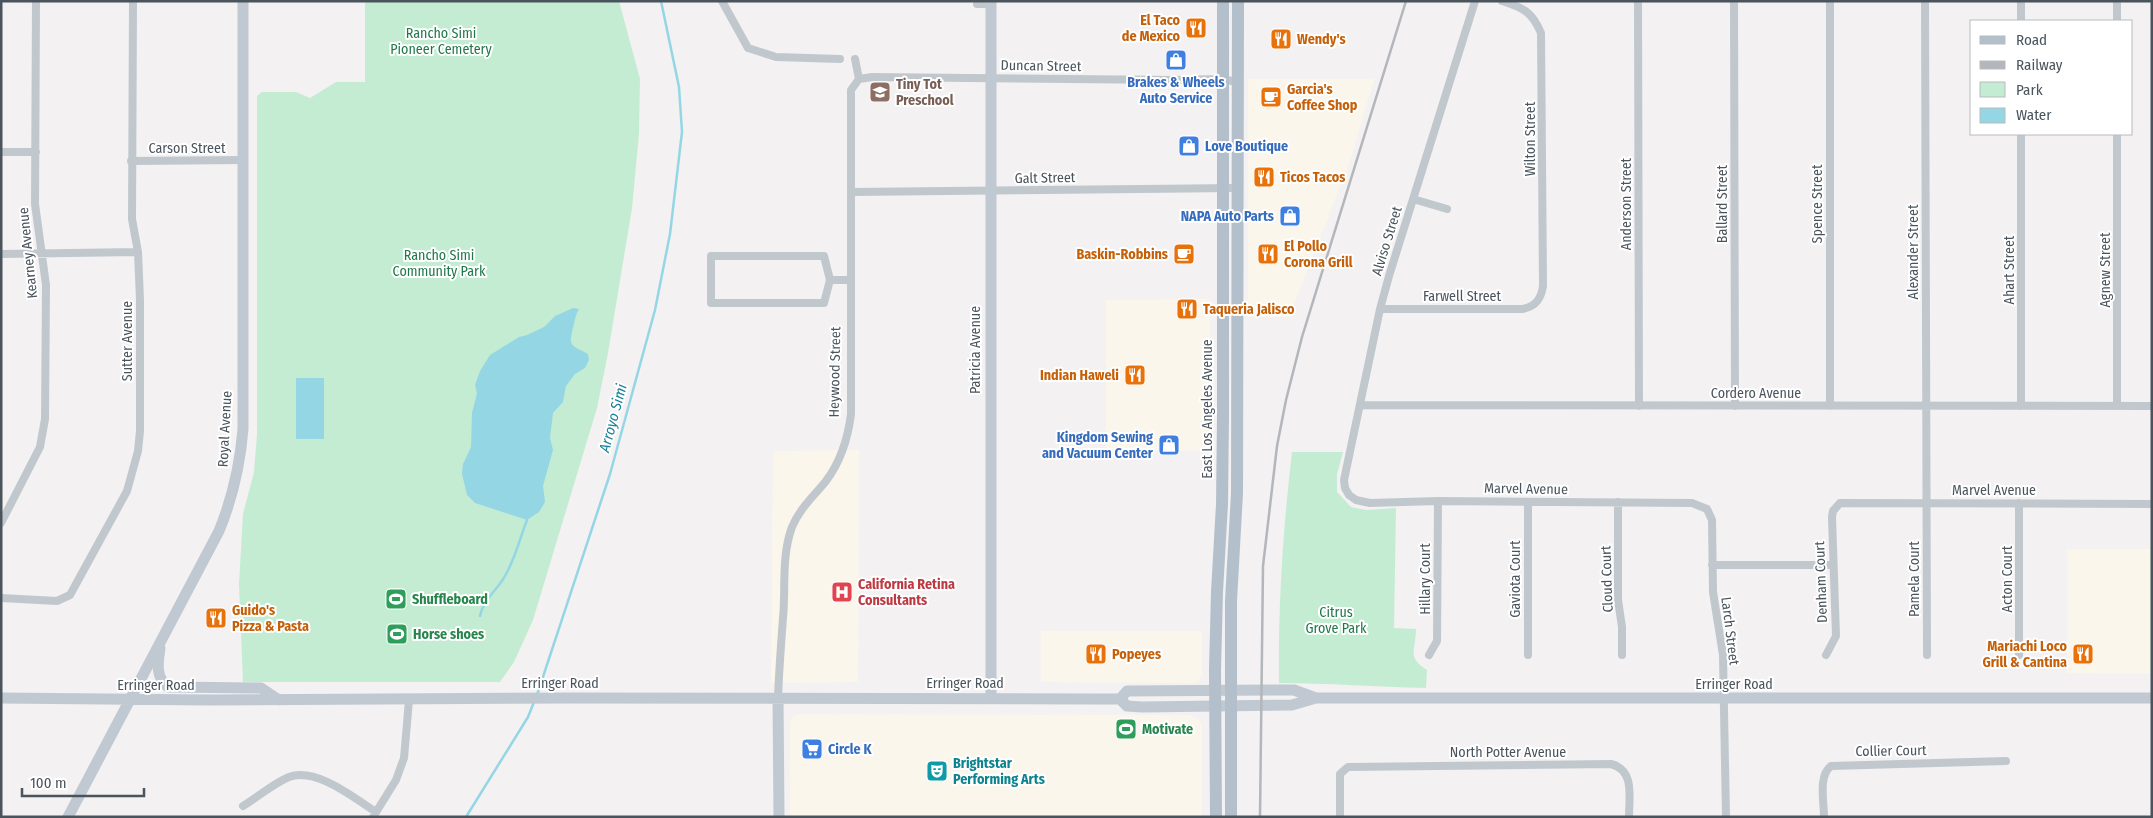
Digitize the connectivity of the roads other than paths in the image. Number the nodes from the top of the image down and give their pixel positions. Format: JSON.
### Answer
{"nodes":[{"id":1,"x":36,"y":1,"type":"edge"},
{"id":2,"x":133,"y":1,"type":"edge"},
{"id":3,"x":243,"y":1,"type":"edge"},
{"id":4,"x":722,"y":1,"type":"edge"},
{"id":5,"x":1222,"y":1,"type":"edge"},
{"id":6,"x":1238,"y":1,"type":"edge"},
{"id":7,"x":1475,"y":1,"type":"edge"},
{"id":8,"x":1502,"y":1,"type":"edge"},
{"id":9,"x":1638,"y":1,"type":"edge"},
{"id":10,"x":1734,"y":1,"type":"edge"},
{"id":11,"x":1830,"y":1,"type":"edge"},
{"id":12,"x":1925,"y":1,"type":"edge"},
{"id":13,"x":2021,"y":1,"type":"edge"},
{"id":14,"x":2117,"y":1,"type":"edge"},
{"id":15,"x":991,"y":3,"type":"edge"},
{"id":16,"x":977,"y":4,"type":"dead end"},
{"id":17,"x":2021,"y":20,"type":"edge"},
{"id":18,"x":2117,"y":20,"type":"edge"},
{"id":19,"x":855,"y":59,"type":"dead end"},
{"id":20,"x":840,"y":60,"type":"dead end"},
{"id":21,"x":859,"y":78,"type":"junction"},
{"id":22,"x":992,"y":78,"type":"junction"},
{"id":23,"x":1222,"y":79,"type":"junction"},
{"id":24,"x":1237,"y":82,"type":"junction"},
{"id":25,"x":2021,"y":135,"type":"edge"},
{"id":26,"x":2117,"y":135,"type":"edge"},
{"id":27,"x":1,"y":152,"type":"edge"},
{"id":28,"x":36,"y":152,"type":"junction"},
{"id":29,"x":243,"y":160,"type":"junction"},
{"id":30,"x":131,"y":161,"type":"junction"},
{"id":31,"x":1223,"y":188,"type":"junction"},
{"id":32,"x":1238,"y":188,"type":"junction"},
{"id":33,"x":990,"y":191,"type":"junction"},
{"id":34,"x":851,"y":192,"type":"junction"},
{"id":35,"x":1414,"y":199,"type":"junction"},
{"id":36,"x":1447,"y":209,"type":"dead end"},
{"id":37,"x":138,"y":252,"type":"junction"},
{"id":38,"x":42,"y":253,"type":"junction"},
{"id":39,"x":1,"y":254,"type":"edge"},
{"id":40,"x":830,"y":280,"type":"junction"},
{"id":41,"x":851,"y":280,"type":"junction"},
{"id":42,"x":1540,"y":298,"type":"joint"},
{"id":43,"x":1380,"y":309,"type":"junction"},
{"id":44,"x":1360,"y":405,"type":"junction"},
{"id":45,"x":1639,"y":406,"type":"junction"},
{"id":46,"x":1734,"y":406,"type":"junction"},
{"id":47,"x":1830,"y":406,"type":"junction"},
{"id":48,"x":1926,"y":406,"type":"junction"},
{"id":49,"x":2021,"y":406,"type":"junction"},
{"id":50,"x":2117,"y":406,"type":"junction"},
{"id":51,"x":2152,"y":406,"type":"edge"},
{"id":52,"x":1348,"y":492,"type":"joint"},
{"id":53,"x":1438,"y":501,"type":"junction"},
{"id":54,"x":1528,"y":502,"type":"junction"},
{"id":55,"x":1618,"y":502,"type":"junction"},
{"id":56,"x":1927,"y":502,"type":"junction"},
{"id":57,"x":2019,"y":503,"type":"junction"},
{"id":58,"x":2152,"y":504,"type":"edge"},
{"id":59,"x":1836,"y":506,"type":"joint"},
{"id":60,"x":5,"y":507,"type":"edge"},
{"id":61,"x":1707,"y":509,"type":"joint"},
{"id":62,"x":1,"y":522,"type":"edge"},
{"id":63,"x":1712,"y":566,"type":"junction"},
{"id":64,"x":1832,"y":566,"type":"junction"},
{"id":65,"x":1,"y":598,"type":"edge"},
{"id":66,"x":161,"y":639,"type":"junction"},
{"id":67,"x":1429,"y":655,"type":"dead end"},
{"id":68,"x":1528,"y":655,"type":"dead end"},
{"id":69,"x":1622,"y":655,"type":"dead end"},
{"id":70,"x":1826,"y":655,"type":"dead end"},
{"id":71,"x":1927,"y":655,"type":"dead end"},
{"id":72,"x":2019,"y":655,"type":"dead end"},
{"id":73,"x":1215,"y":690,"type":"junction"},
{"id":74,"x":1231,"y":690,"type":"junction"},
{"id":75,"x":1,"y":698,"type":"edge"},
{"id":76,"x":778,"y":698,"type":"junction"},
{"id":77,"x":991,"y":698,"type":"junction"},
{"id":78,"x":1316,"y":698,"type":"junction"},
{"id":79,"x":2152,"y":698,"type":"edge"},
{"id":80,"x":1120,"y":699,"type":"junction"},
{"id":81,"x":1724,"y":699,"type":"junction"},
{"id":82,"x":128,"y":700,"type":"junction"},
{"id":83,"x":279,"y":700,"type":"junction"},
{"id":84,"x":409,"y":700,"type":"junction"},
{"id":85,"x":1215,"y":706,"type":"junction"},
{"id":86,"x":1231,"y":706,"type":"junction"},
{"id":87,"x":2006,"y":761,"type":"dead end"},
{"id":88,"x":243,"y":806,"type":"dead end"},
{"id":89,"x":375,"y":814,"type":"edge"},
{"id":90,"x":68,"y":817,"type":"edge"},
{"id":91,"x":779,"y":817,"type":"edge"},
{"id":92,"x":1216,"y":817,"type":"edge"},
{"id":93,"x":1231,"y":817,"type":"edge"},
{"id":94,"x":1340,"y":817,"type":"edge"},
{"id":95,"x":1629,"y":817,"type":"edge"},
{"id":96,"x":1726,"y":817,"type":"edge"},
{"id":97,"x":1824,"y":817,"type":"edge"}],
"edges":[{"from":1,"to":28,"type":"street","name":"Kearney Avenue"},
{"from":2,"to":30,"type":"street","name":"Sutter Avenue"},
{"from":3,"to":29,"type":"main road","name":"Royal Avenue"},
{"from":4,"to":20,"type":"street"},
{"from":5,"to":23,"type":"main road","name":"East Los Angeles Avenue"},
{"from":6,"to":24,"type":"main road"},
{"from":7,"to":35,"type":"street","name":"Alviso Street"},
{"from":8,"to":42,"type":"street","name":"Wilton Street"},
{"from":9,"to":45,"type":"street","name":"Anderson Street"},
{"from":10,"to":46,"type":"street","name":"Ballard Street"},
{"from":11,"to":47,"type":"street","name":"Spence Street"},
{"from":12,"to":48,"type":"street","name":"Alexander Street"},
{"from":13,"to":17,"type":"street"},
{"from":14,"to":18,"type":"street"},
{"from":15,"to":16,"type":"street"},
{"from":15,"to":22,"type":"main road","name":"Patricia Avenue"},
{"from":19,"to":21,"type":"street"},
{"from":21,"to":22,"type":"street","name":"Duncan Street"},
{"from":21,"to":34,"type":"street","name":"Heywood Street"},
{"from":22,"to":23,"type":"street","name":"Duncan Street"},
{"from":22,"to":33,"type":"main road","name":"Patricia Avenue"},
{"from":23,"to":24,"type":"street","name":"Duncan Street"},
{"from":23,"to":31,"type":"main road","name":"East Los Angeles Avenue"},
{"from":24,"to":32,"type":"main road"},
{"from":25,"to":49,"type":"street","name":"Ahart Street"},
{"from":26,"to":50,"type":"street","name":"Agnew Street"},
{"from":27,"to":28,"type":"street"},
{"from":28,"to":38,"type":"street","name":"Kearney Avenue"},
{"from":29,"to":30,"type":"street","name":"Carson Street"},
{"from":29,"to":66,"type":"main road","name":"Royal Avenue"},
{"from":30,"to":37,"type":"street","name":"Sutter Avenue"},
{"from":31,"to":32,"type":"street","name":"Galt Street"},
{"from":31,"to":33,"type":"street","name":"Galt Street"},
{"from":31,"to":73,"type":"main road","name":"East Los Angeles Avenue"},
{"from":32,"to":74,"type":"main road"},
{"from":33,"to":34,"type":"street","name":"Galt Street"},
{"from":33,"to":77,"type":"main road","name":"Patricia Avenue"},
{"from":34,"to":41,"type":"street","name":"Heywood Street"},
{"from":35,"to":36,"type":"street"},
{"from":35,"to":43,"type":"street","name":"Alviso Street"},
{"from":37,"to":38,"type":"street"},
{"from":37,"to":65,"type":"street","name":"Sutter Avenue"},
{"from":38,"to":39,"type":"street"},
{"from":38,"to":60,"type":"street","name":"Kearney Avenue"},
{"from":40,"to":40,"type":"street"},
{"from":40,"to":41,"type":"street"},
{"from":41,"to":76,"type":"street","name":"Heywood Street"},
{"from":42,"to":43,"type":"street","name":"Farwell Street"},
{"from":43,"to":44,"type":"street","name":"Alviso Street"},
{"from":44,"to":45,"type":"street","name":"Cordero Avenue"},
{"from":44,"to":52,"type":"street","name":"Alviso Street"},
{"from":45,"to":46,"type":"street","name":"Cordero Avenue"},
{"from":46,"to":47,"type":"street","name":"Cordero Avenue"},
{"from":47,"to":48,"type":"street","name":"Cordero Avenue"},
{"from":48,"to":49,"type":"street","name":"Cordero Avenue"},
{"from":48,"to":56,"type":"street","name":"Alexander Street"},
{"from":49,"to":50,"type":"street","name":"Cordero Avenue"},
{"from":50,"to":51,"type":"street","name":"Cordero Avenue"},
{"from":52,"to":53,"type":"street","name":"Marvel Avenue"},
{"from":53,"to":54,"type":"street","name":"Marvel Avenue"},
{"from":53,"to":67,"type":"street","name":"Hillary Court"},
{"from":54,"to":55,"type":"street","name":"Marvel Avenue"},
{"from":54,"to":68,"type":"street","name":"Gaviota Court"},
{"from":55,"to":61,"type":"street","name":"Marvel Avenue"},
{"from":55,"to":69,"type":"street","name":"Cloud Court"},
{"from":56,"to":57,"type":"street","name":"Marvel Avenue"},
{"from":56,"to":59,"type":"street","name":"Marvel Avenue"},
{"from":56,"to":71,"type":"street","name":"Pamela Court"},
{"from":57,"to":58,"type":"street","name":"Marvel Avenue"},
{"from":57,"to":72,"type":"street","name":"Acton Court"},
{"from":59,"to":64,"type":"street","name":"Denham Court"},
{"from":60,"to":62,"type":"street","name":"Kearney Avenue"},
{"from":61,"to":63,"type":"street","name":"Larch Street"},
{"from":63,"to":64,"type":"street"},
{"from":63,"to":81,"type":"street","name":"Larch Street"},
{"from":64,"to":70,"type":"street","name":"Denham Court"},
{"from":66,"to":82,"type":"main road","name":"Royal Avenue"},
{"from":66,"to":83,"type":"main road"},
{"from":73,"to":74,"type":"main road","name":"Erringer Road"},
{"from":73,"to":80,"type":"main road","name":"Erringer Road"},
{"from":73,"to":85,"type":"main road","name":"East Los Angeles Avenue"},
{"from":74,"to":78,"type":"main road","name":"Erringer Road"},
{"from":74,"to":86,"type":"main road"},
{"from":75,"to":82,"type":"main road","name":"Erringer Road"},
{"from":76,"to":77,"type":"main road","name":"Erringer Road"},
{"from":76,"to":84,"type":"main road","name":"Erringer Road"},
{"from":76,"to":91,"type":"main road","name":"Heywood Street"},
{"from":77,"to":80,"type":"main road","name":"Erringer Road"},
{"from":78,"to":81,"type":"main road","name":"Erringer Road"},
{"from":78,"to":86,"type":"main road","name":"Erringer Road"},
{"from":79,"to":81,"type":"main road","name":"Erringer Road"},
{"from":80,"to":85,"type":"main road","name":"Erringer Road"},
{"from":81,"to":96,"type":"street","name":"Larch Street"},
{"from":82,"to":83,"type":"main road","name":"Erringer Road"},
{"from":82,"to":90,"type":"main road","name":"Royal Avenue"},
{"from":83,"to":84,"type":"main road","name":"Erringer Road"},
{"from":84,"to":89,"type":"street"},
{"from":85,"to":86,"type":"main road","name":"Erringer Road"},
{"from":85,"to":92,"type":"main road","name":"East Los Angeles Avenue"},
{"from":86,"to":93,"type":"main road"},
{"from":87,"to":97,"type":"street","name":"Collier Court"},
{"from":88,"to":89,"type":"street"},
{"from":94,"to":95,"type":"street","name":"North Potter Avenue"}]}
